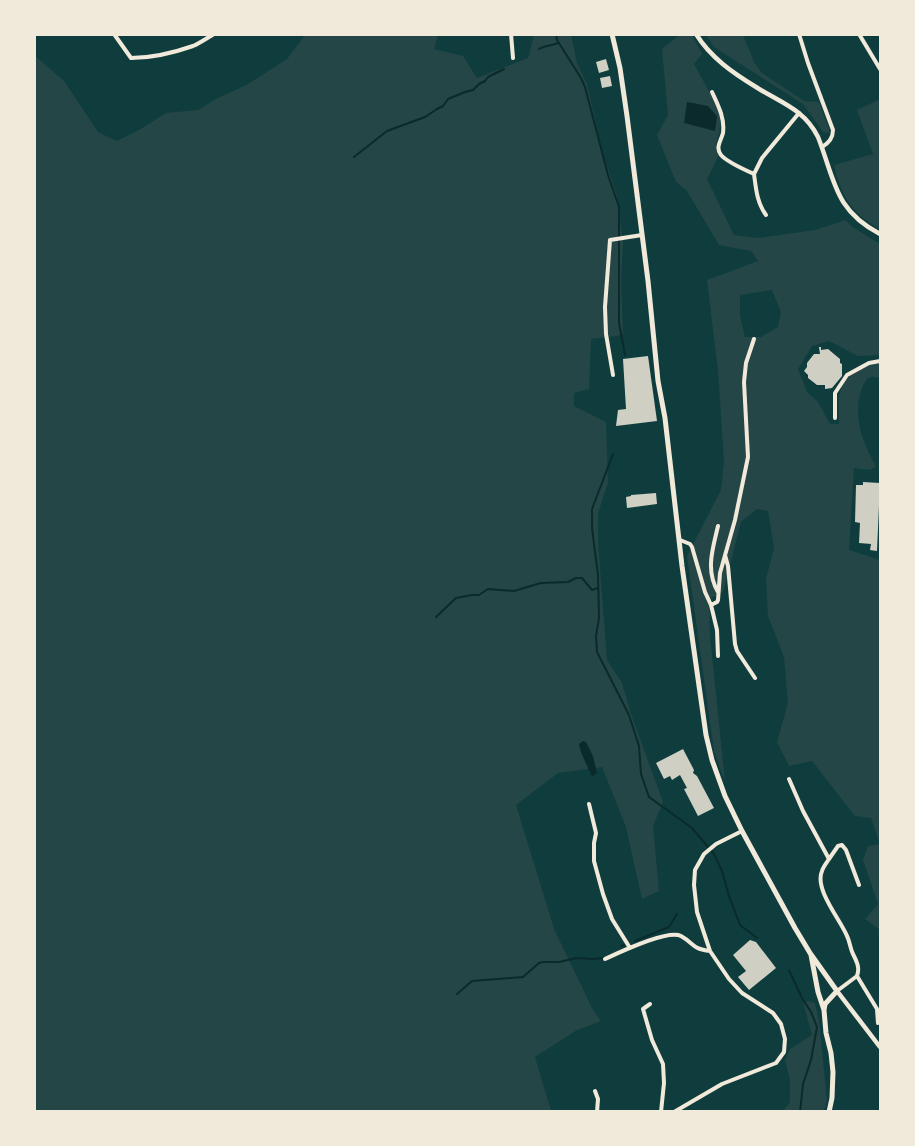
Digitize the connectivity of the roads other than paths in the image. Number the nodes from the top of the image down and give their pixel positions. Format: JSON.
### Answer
{"nodes":[{"id":1,"x":114,"y":34,"type":"edge"},
{"id":2,"x":214,"y":34,"type":"edge"},
{"id":3,"x":511,"y":34,"type":"edge"},
{"id":4,"x":612,"y":34,"type":"edge"},
{"id":5,"x":696,"y":34,"type":"edge"},
{"id":6,"x":799,"y":34,"type":"edge"},
{"id":7,"x":859,"y":34,"type":"edge"},
{"id":8,"x":513,"y":58,"type":"dead end"},
{"id":9,"x":880,"y":69,"type":"edge"},
{"id":10,"x":712,"y":92,"type":"dead end"},
{"id":11,"x":800,"y":113,"type":"junction"},
{"id":12,"x":822,"y":147,"type":"junction"},
{"id":13,"x":754,"y":174,"type":"junction"},
{"id":14,"x":766,"y":215,"type":"dead end"},
{"id":15,"x":880,"y":234,"type":"edge"},
{"id":16,"x":642,"y":235,"type":"junction"},
{"id":17,"x":754,"y":339,"type":"dead end"},
{"id":18,"x":880,"y":361,"type":"edge"},
{"id":19,"x":613,"y":375,"type":"dead end"},
{"id":20,"x":835,"y":418,"type":"dead end"},
{"id":21,"x":718,"y":526,"type":"dead end"},
{"id":22,"x":679,"y":540,"type":"junction"},
{"id":23,"x":725,"y":555,"type":"junction"},
{"id":24,"x":718,"y":592,"type":"junction"},
{"id":25,"x":711,"y":605,"type":"junction"},
{"id":26,"x":718,"y":656,"type":"dead end"},
{"id":27,"x":755,"y":678,"type":"dead end"},
{"id":28,"x":789,"y":780,"type":"dead end"},
{"id":29,"x":589,"y":804,"type":"dead end"},
{"id":30,"x":742,"y":831,"type":"junction"},
{"id":31,"x":829,"y":859,"type":"junction"},
{"id":32,"x":859,"y":885,"type":"dead end"},
{"id":33,"x":630,"y":948,"type":"junction"},
{"id":34,"x":710,"y":951,"type":"junction"},
{"id":35,"x":810,"y":953,"type":"junction"},
{"id":36,"x":605,"y":959,"type":"dead end"},
{"id":37,"x":857,"y":976,"type":"junction"},
{"id":38,"x":837,"y":991,"type":"junction"},
{"id":39,"x":650,"y":1004,"type":"dead end"},
{"id":40,"x":824,"y":1010,"type":"junction"},
{"id":41,"x":878,"y":1023,"type":"dead end"},
{"id":42,"x":880,"y":1047,"type":"edge"},
{"id":43,"x":595,"y":1091,"type":"dead end"},
{"id":44,"x":675,"y":1111,"type":"edge"},
{"id":45,"x":597,"y":1112,"type":"edge"},
{"id":46,"x":661,"y":1112,"type":"edge"},
{"id":47,"x":829,"y":1112,"type":"edge"}],
"edges":[{"from":1,"to":2,"type":"street"},
{"from":3,"to":8,"type":"street"},
{"from":4,"to":16,"type":"main road"},
{"from":5,"to":11,"type":"street"},
{"from":6,"to":12,"type":"street"},
{"from":7,"to":9,"type":"street"},
{"from":10,"to":13,"type":"street"},
{"from":11,"to":12,"type":"street"},
{"from":11,"to":13,"type":"street"},
{"from":12,"to":15,"type":"street"},
{"from":13,"to":14,"type":"street"},
{"from":16,"to":19,"type":"street"},
{"from":16,"to":22,"type":"main road"},
{"from":17,"to":23,"type":"street"},
{"from":18,"to":20,"type":"street"},
{"from":21,"to":24,"type":"street"},
{"from":22,"to":25,"type":"street"},
{"from":22,"to":30,"type":"main road"},
{"from":23,"to":24,"type":"street"},
{"from":23,"to":27,"type":"street"},
{"from":24,"to":25,"type":"street"},
{"from":25,"to":26,"type":"street"},
{"from":28,"to":31,"type":"street"},
{"from":29,"to":33,"type":"street"},
{"from":30,"to":34,"type":"street"},
{"from":30,"to":35,"type":"main road"},
{"from":31,"to":32,"type":"street"},
{"from":31,"to":37,"type":"street"},
{"from":33,"to":34,"type":"street"},
{"from":33,"to":36,"type":"street"},
{"from":34,"to":44,"type":"street"},
{"from":35,"to":38,"type":"main road"},
{"from":35,"to":40,"type":"main road"},
{"from":37,"to":38,"type":"street"},
{"from":37,"to":41,"type":"street"},
{"from":38,"to":40,"type":"main road"},
{"from":38,"to":42,"type":"street"},
{"from":39,"to":46,"type":"street"},
{"from":40,"to":47,"type":"main road"},
{"from":43,"to":45,"type":"street"}]}
